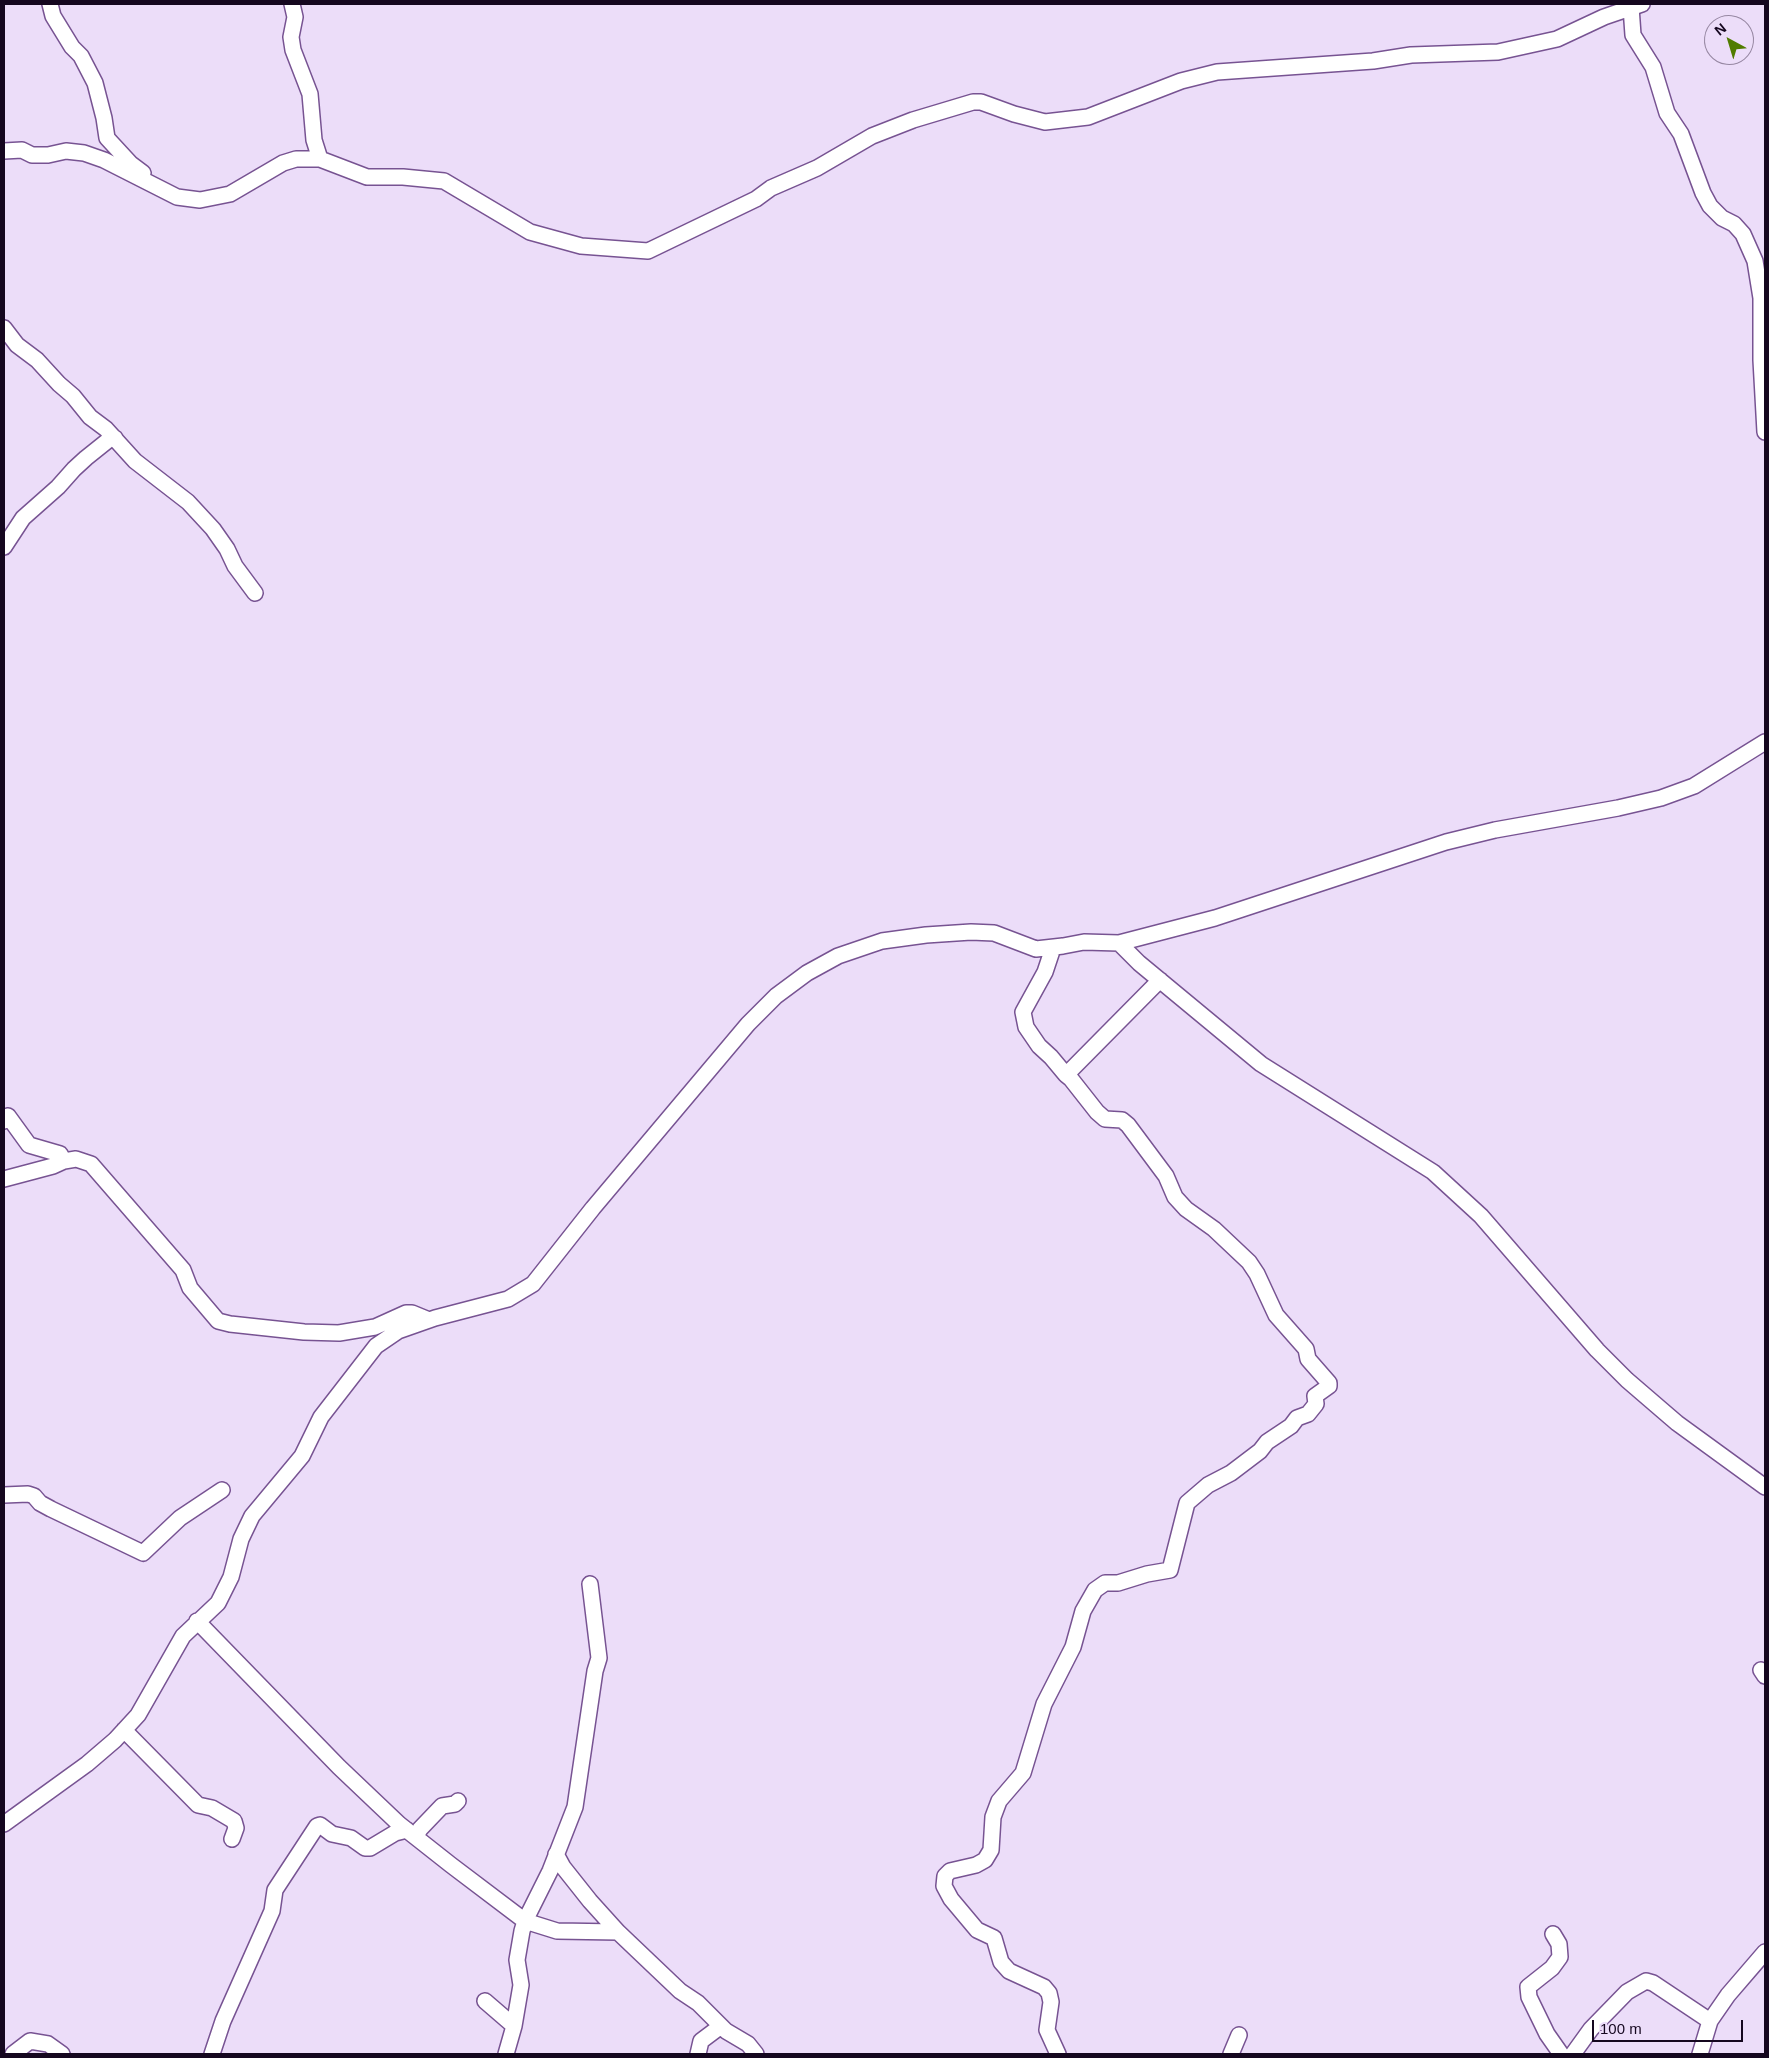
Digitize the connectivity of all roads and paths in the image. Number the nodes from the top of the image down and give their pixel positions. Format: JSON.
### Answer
{"nodes":[{"id":1,"x":50,"y":4,"type":"edge"},
{"id":2,"x":292,"y":4,"type":"edge"},
{"id":3,"x":1636,"y":6,"type":"edge"},
{"id":4,"x":4,"y":151,"type":"edge"},
{"id":5,"x":320,"y":159,"type":"junction"},
{"id":6,"x":154,"y":185,"type":"junction"},
{"id":7,"x":4,"y":328,"type":"edge"},
{"id":8,"x":1765,"y":432,"type":"edge"},
{"id":9,"x":115,"y":438,"type":"junction"},
{"id":10,"x":4,"y":547,"type":"edge"},
{"id":11,"x":255,"y":593,"type":"dead end"},
{"id":12,"x":1765,"y":742,"type":"edge"},
{"id":13,"x":1119,"y":943,"type":"junction"},
{"id":14,"x":1053,"y":948,"type":"junction"},
{"id":15,"x":1160,"y":980,"type":"junction"},
{"id":16,"x":1066,"y":1075,"type":"junction"},
{"id":17,"x":5,"y":1116,"type":"edge"},
{"id":18,"x":64,"y":1161,"type":"junction"},
{"id":19,"x":4,"y":1179,"type":"edge"},
{"id":20,"x":429,"y":1320,"type":"junction"},
{"id":21,"x":1765,"y":1487,"type":"edge"},
{"id":22,"x":222,"y":1490,"type":"dead end"},
{"id":23,"x":4,"y":1496,"type":"edge"},
{"id":24,"x":590,"y":1584,"type":"dead end"},
{"id":25,"x":197,"y":1621,"type":"junction"},
{"id":26,"x":124,"y":1730,"type":"junction"},
{"id":27,"x":458,"y":1801,"type":"dead end"},
{"id":28,"x":4,"y":1824,"type":"edge"},
{"id":29,"x":412,"y":1833,"type":"junction"},
{"id":30,"x":232,"y":1839,"type":"dead end"},
{"id":31,"x":556,"y":1854,"type":"junction"},
{"id":32,"x":525,"y":1921,"type":"junction"},
{"id":33,"x":618,"y":1932,"type":"junction"},
{"id":34,"x":1553,"y":1934,"type":"dead end"},
{"id":35,"x":1765,"y":1952,"type":"edge"},
{"id":36,"x":485,"y":2001,"type":"dead end"},
{"id":37,"x":1710,"y":2021,"type":"junction"},
{"id":38,"x":514,"y":2026,"type":"junction"},
{"id":39,"x":721,"y":2026,"type":"junction"},
{"id":40,"x":1239,"y":2035,"type":"dead end"},
{"id":41,"x":13,"y":2054,"type":"edge"},
{"id":42,"x":62,"y":2054,"type":"edge"},
{"id":43,"x":212,"y":2054,"type":"edge"},
{"id":44,"x":506,"y":2054,"type":"edge"},
{"id":45,"x":698,"y":2054,"type":"edge"},
{"id":46,"x":756,"y":2054,"type":"edge"},
{"id":47,"x":1058,"y":2054,"type":"edge"},
{"id":48,"x":1231,"y":2054,"type":"edge"},
{"id":49,"x":1561,"y":2054,"type":"edge"},
{"id":50,"x":1573,"y":2054,"type":"edge"},
{"id":51,"x":1700,"y":2054,"type":"edge"}],
"edges":[{"from":1,"to":6,"type":"street"},
{"from":2,"to":5,"type":"street"},
{"from":3,"to":5,"type":"street"},
{"from":3,"to":8,"type":"street"},
{"from":4,"to":6,"type":"street"},
{"from":5,"to":6,"type":"street"},
{"from":7,"to":9,"type":"street"},
{"from":9,"to":10,"type":"street"},
{"from":9,"to":11,"type":"street"},
{"from":12,"to":13,"type":"street"},
{"from":13,"to":14,"type":"street"},
{"from":13,"to":15,"type":"street"},
{"from":14,"to":16,"type":"street"},
{"from":14,"to":20,"type":"street"},
{"from":15,"to":16,"type":"street"},
{"from":15,"to":21,"type":"street"},
{"from":16,"to":47,"type":"street"},
{"from":17,"to":18,"type":"street"},
{"from":18,"to":19,"type":"street"},
{"from":18,"to":20,"type":"street"},
{"from":20,"to":25,"type":"street"},
{"from":22,"to":23,"type":"street"},
{"from":24,"to":31,"type":"street"},
{"from":25,"to":26,"type":"street"},
{"from":25,"to":29,"type":"street"},
{"from":26,"to":28,"type":"street"},
{"from":26,"to":30,"type":"street"},
{"from":27,"to":29,"type":"street"},
{"from":29,"to":32,"type":"street"},
{"from":29,"to":43,"type":"street"},
{"from":31,"to":32,"type":"street"},
{"from":31,"to":33,"type":"street"},
{"from":32,"to":33,"type":"street"},
{"from":32,"to":38,"type":"street"},
{"from":33,"to":39,"type":"street"},
{"from":34,"to":49,"type":"street"},
{"from":35,"to":37,"type":"street"},
{"from":36,"to":38,"type":"street"},
{"from":37,"to":50,"type":"street"},
{"from":37,"to":51,"type":"street"},
{"from":38,"to":44,"type":"street"},
{"from":39,"to":45,"type":"street"},
{"from":39,"to":46,"type":"street"},
{"from":40,"to":48,"type":"street"},
{"from":41,"to":42,"type":"street"}]}
